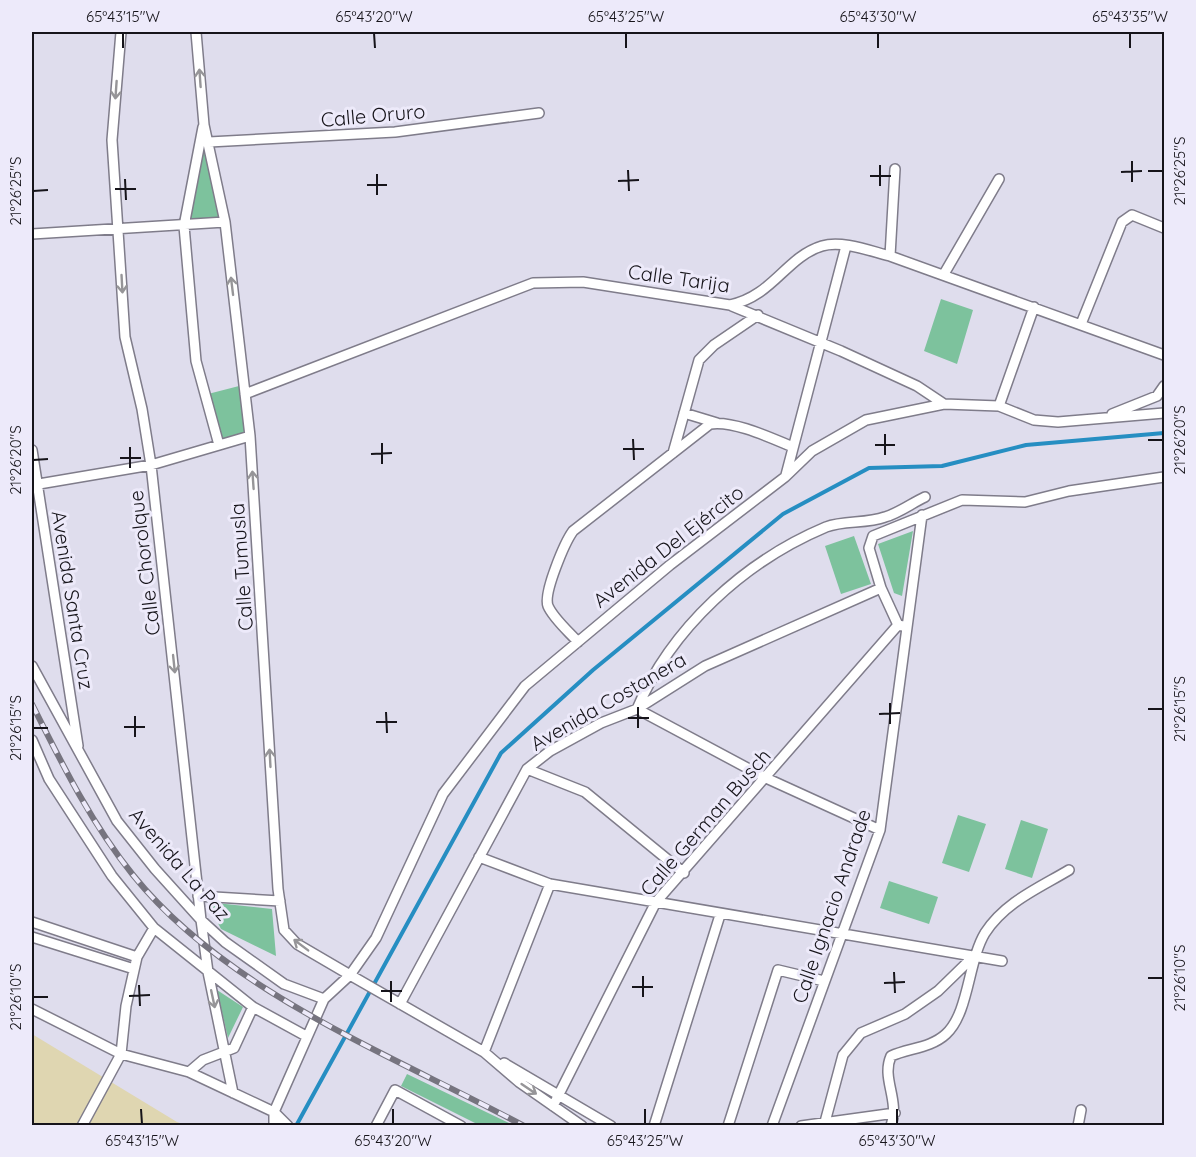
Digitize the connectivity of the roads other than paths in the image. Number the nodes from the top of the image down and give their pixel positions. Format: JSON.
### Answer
{"nodes":[{"id":1,"x":121,"y":32,"type":"edge"},
{"id":2,"x":196,"y":32,"type":"edge"},
{"id":3,"x":539,"y":112,"type":"dead end"},
{"id":4,"x":204,"y":125,"type":"junction"},
{"id":5,"x":209,"y":142,"type":"junction"},
{"id":6,"x":895,"y":169,"type":"dead end"},
{"id":7,"x":999,"y":179,"type":"dead end"},
{"id":8,"x":225,"y":222,"type":"junction"},
{"id":9,"x":184,"y":226,"type":"junction"},
{"id":10,"x":1164,"y":228,"type":"edge"},
{"id":11,"x":119,"y":230,"type":"junction"},
{"id":12,"x":32,"y":234,"type":"edge"},
{"id":13,"x":846,"y":246,"type":"junction"},
{"id":14,"x":890,"y":256,"type":"junction"},
{"id":15,"x":944,"y":274,"type":"junction"},
{"id":16,"x":730,"y":305,"type":"junction"},
{"id":17,"x":1034,"y":307,"type":"junction"},
{"id":18,"x":758,"y":315,"type":"junction"},
{"id":19,"x":1081,"y":324,"type":"junction"},
{"id":20,"x":819,"y":342,"type":"junction"},
{"id":21,"x":1164,"y":355,"type":"edge"},
{"id":22,"x":1164,"y":386,"type":"edge"},
{"id":23,"x":245,"y":394,"type":"junction"},
{"id":24,"x":944,"y":404,"type":"junction"},
{"id":25,"x":999,"y":406,"type":"junction"},
{"id":26,"x":1164,"y":412,"type":"edge"},
{"id":27,"x":684,"y":413,"type":"junction"},
{"id":28,"x":1102,"y":419,"type":"junction"},
{"id":29,"x":717,"y":423,"type":"junction"},
{"id":30,"x":250,"y":436,"type":"junction"},
{"id":31,"x":219,"y":445,"type":"junction"},
{"id":32,"x":793,"y":447,"type":"junction"},
{"id":33,"x":32,"y":450,"type":"edge"},
{"id":34,"x":673,"y":453,"type":"junction"},
{"id":35,"x":151,"y":465,"type":"junction"},
{"id":36,"x":785,"y":477,"type":"junction"},
{"id":37,"x":1164,"y":477,"type":"edge"},
{"id":38,"x":34,"y":485,"type":"edge"},
{"id":39,"x":926,"y":497,"type":"dead end"},
{"id":40,"x":922,"y":514,"type":"junction"},
{"id":41,"x":881,"y":588,"type":"junction"},
{"id":42,"x":903,"y":626,"type":"junction"},
{"id":43,"x":578,"y":642,"type":"junction"},
{"id":44,"x":32,"y":666,"type":"edge"},
{"id":45,"x":637,"y":709,"type":"junction"},
{"id":46,"x":32,"y":740,"type":"edge"},
{"id":47,"x":80,"y":755,"type":"junction"},
{"id":48,"x":527,"y":769,"type":"junction"},
{"id":49,"x":766,"y":778,"type":"junction"},
{"id":50,"x":880,"y":830,"type":"junction"},
{"id":51,"x":479,"y":857,"type":"junction"},
{"id":52,"x":1069,"y":870,"type":"dead end"},
{"id":53,"x":684,"y":873,"type":"junction"},
{"id":54,"x":550,"y":884,"type":"junction"},
{"id":55,"x":198,"y":896,"type":"junction"},
{"id":56,"x":280,"y":901,"type":"junction"},
{"id":57,"x":656,"y":902,"type":"junction"},
{"id":58,"x":720,"y":915,"type":"junction"},
{"id":59,"x":201,"y":920,"type":"junction"},
{"id":60,"x":32,"y":922,"type":"edge"},
{"id":61,"x":154,"y":928,"type":"junction"},
{"id":62,"x":842,"y":935,"type":"junction"},
{"id":63,"x":32,"y":937,"type":"edge"},
{"id":64,"x":975,"y":955,"type":"junction"},
{"id":65,"x":137,"y":957,"type":"junction"},
{"id":66,"x":1002,"y":961,"type":"dead end"},
{"id":67,"x":134,"y":969,"type":"junction"},
{"id":68,"x":208,"y":972,"type":"junction"},
{"id":69,"x":350,"y":975,"type":"junction"},
{"id":70,"x":824,"y":981,"type":"junction"},
{"id":71,"x":324,"y":999,"type":"junction"},
{"id":72,"x":400,"y":1004,"type":"junction"},
{"id":73,"x":253,"y":1007,"type":"junction"},
{"id":74,"x":32,"y":1009,"type":"edge"},
{"id":75,"x":306,"y":1036,"type":"junction"},
{"id":76,"x":484,"y":1052,"type":"junction"},
{"id":77,"x":225,"y":1053,"type":"junction"},
{"id":78,"x":121,"y":1054,"type":"junction"},
{"id":79,"x":189,"y":1072,"type":"junction"},
{"id":80,"x":233,"y":1093,"type":"junction"},
{"id":81,"x":559,"y":1095,"type":"junction"},
{"id":82,"x":553,"y":1106,"type":"junction"},
{"id":83,"x":1081,"y":1110,"type":"dead end"},
{"id":84,"x":274,"y":1112,"type":"junction"},
{"id":85,"x":895,"y":1113,"type":"junction"},
{"id":86,"x":825,"y":1122,"type":"junction"},
{"id":87,"x":82,"y":1125,"type":"edge"},
{"id":88,"x":274,"y":1125,"type":"edge"},
{"id":89,"x":288,"y":1125,"type":"edge"},
{"id":90,"x":376,"y":1125,"type":"edge"},
{"id":91,"x":460,"y":1125,"type":"edge"},
{"id":92,"x":582,"y":1125,"type":"edge"},
{"id":93,"x":611,"y":1125,"type":"edge"},
{"id":94,"x":654,"y":1125,"type":"edge"},
{"id":95,"x":728,"y":1125,"type":"edge"},
{"id":96,"x":772,"y":1125,"type":"edge"},
{"id":97,"x":801,"y":1125,"type":"edge"},
{"id":98,"x":891,"y":1125,"type":"edge"},
{"id":99,"x":1078,"y":1125,"type":"edge"}],
"edges":[{"from":1,"to":11,"type":"street","name":"Calle Chorolque","one_way":true},
{"from":4,"to":2,"type":"street","one_way":true},
{"from":3,"to":5,"type":"street","name":"Calle Oruro"},
{"from":4,"to":5,"type":"street","name":"Calle Tumusla"},
{"from":4,"to":9,"type":"street"},
{"from":5,"to":8,"type":"street","name":"Calle Tumusla"},
{"from":6,"to":14,"type":"street"},
{"from":7,"to":15,"type":"street"},
{"from":8,"to":9,"type":"street"},
{"from":23,"to":8,"type":"street","name":"Calle Tumusla","one_way":true},
{"from":9,"to":11,"type":"street"},
{"from":9,"to":31,"type":"street"},
{"from":10,"to":19,"type":"street"},
{"from":11,"to":12,"type":"street"},
{"from":11,"to":35,"type":"street","name":"Calle Chorolque","one_way":true},
{"from":13,"to":14,"type":"street","name":"Calle Tarija"},
{"from":13,"to":16,"type":"street","name":"Calle Tarija"},
{"from":13,"to":20,"type":"street"},
{"from":14,"to":15,"type":"street","name":"Calle Tarija"},
{"from":15,"to":17,"type":"street","name":"Calle Tarija"},
{"from":16,"to":18,"type":"street"},
{"from":16,"to":23,"type":"street","name":"Calle Tarija"},
{"from":17,"to":19,"type":"street","name":"Calle Tarija"},
{"from":17,"to":25,"type":"street"},
{"from":18,"to":20,"type":"street"},
{"from":18,"to":27,"type":"street"},
{"from":19,"to":21,"type":"street","name":"Calle Tarija"},
{"from":20,"to":24,"type":"street"},
{"from":20,"to":32,"type":"street"},
{"from":22,"to":28,"type":"street"},
{"from":23,"to":30,"type":"street","name":"Calle Tumusla"},
{"from":24,"to":25,"type":"street","name":"Avenida Del Ejército"},
{"from":24,"to":36,"type":"street","name":"Avenida Del Ejército"},
{"from":25,"to":28,"type":"street","name":"Avenida Del Ejército"},
{"from":26,"to":28,"type":"street","name":"Avenida Del Ejército"},
{"from":27,"to":29,"type":"street"},
{"from":27,"to":34,"type":"street"},
{"from":29,"to":32,"type":"street"},
{"from":29,"to":34,"type":"street"},
{"from":30,"to":31,"type":"street"},
{"from":56,"to":30,"type":"street","name":"Calle Tumusla","one_way":true},
{"from":31,"to":35,"type":"street"},
{"from":32,"to":36,"type":"street"},
{"from":33,"to":38,"type":"street","name":"Avenida Santa Cruz"},
{"from":34,"to":43,"type":"street"},
{"from":35,"to":38,"type":"street"},
{"from":35,"to":55,"type":"street","name":"Calle Chorolque","one_way":true},
{"from":36,"to":43,"type":"street","name":"Avenida Del Ejército"},
{"from":37,"to":40,"type":"street"},
{"from":38,"to":47,"type":"street","name":"Avenida Santa Cruz"},
{"from":39,"to":45,"type":"street"},
{"from":40,"to":41,"type":"street"},
{"from":40,"to":42,"type":"street","name":"Calle Ignacio Andrade"},
{"from":41,"to":42,"type":"street"},
{"from":41,"to":45,"type":"street","name":"Avenida Costanera"},
{"from":42,"to":49,"type":"street","name":"Calle German Busch"},
{"from":42,"to":50,"type":"street","name":"Calle Ignacio Andrade"},
{"from":43,"to":69,"type":"street","name":"Avenida Del Ejército"},
{"from":44,"to":47,"type":"street","name":"Avenida La Paz"},
{"from":45,"to":48,"type":"street","name":"Avenida Costanera"},
{"from":45,"to":49,"type":"street"},
{"from":46,"to":61,"type":"street"},
{"from":47,"to":59,"type":"street","name":"Avenida La Paz"},
{"from":48,"to":51,"type":"street","name":"Avenida Costanera"},
{"from":48,"to":53,"type":"street"},
{"from":49,"to":50,"type":"street"},
{"from":49,"to":53,"type":"street","name":"Calle German Busch"},
{"from":50,"to":62,"type":"street","name":"Calle Ignacio Andrade"},
{"from":51,"to":54,"type":"street"},
{"from":51,"to":72,"type":"street","name":"Avenida Costanera"},
{"from":52,"to":64,"type":"street"},
{"from":53,"to":57,"type":"street","name":"Calle German Busch"},
{"from":54,"to":57,"type":"street"},
{"from":54,"to":76,"type":"street"},
{"from":55,"to":56,"type":"street"},
{"from":55,"to":59,"type":"street","name":"Calle Chorolque"},
{"from":69,"to":56,"type":"street","name":"Calle Tumusla","one_way":true},
{"from":57,"to":58,"type":"street"},
{"from":57,"to":81,"type":"street","name":"Calle German Busch"},
{"from":58,"to":62,"type":"street"},
{"from":58,"to":94,"type":"street"},
{"from":59,"to":68,"type":"street","name":"Calle Chorolque"},
{"from":59,"to":71,"type":"street","name":"Avenida La Paz"},
{"from":60,"to":65,"type":"street"},
{"from":61,"to":65,"type":"street"},
{"from":61,"to":68,"type":"street"},
{"from":62,"to":64,"type":"street"},
{"from":62,"to":70,"type":"street","name":"Calle Ignacio Andrade"},
{"from":63,"to":67,"type":"street"},
{"from":64,"to":66,"type":"street"},
{"from":64,"to":85,"type":"street"},
{"from":64,"to":86,"type":"street"},
{"from":65,"to":67,"type":"street"},
{"from":67,"to":78,"type":"street"},
{"from":68,"to":73,"type":"street"},
{"from":68,"to":77,"type":"street","name":"Calle Chorolque","one_way":true},
{"from":69,"to":71,"type":"street"},
{"from":69,"to":72,"type":"street"},
{"from":70,"to":95,"type":"street"},
{"from":70,"to":96,"type":"street","name":"Calle Ignacio Andrade"},
{"from":71,"to":75,"type":"street"},
{"from":72,"to":76,"type":"street"},
{"from":73,"to":75,"type":"street"},
{"from":73,"to":77,"type":"street"},
{"from":74,"to":78,"type":"street"},
{"from":75,"to":84,"type":"street"},
{"from":76,"to":81,"type":"street"},
{"from":76,"to":82,"type":"street","one_way":true},
{"from":77,"to":79,"type":"street"},
{"from":77,"to":80,"type":"street","name":"Calle Chorolque"},
{"from":78,"to":79,"type":"street"},
{"from":78,"to":87,"type":"street"},
{"from":79,"to":80,"type":"street"},
{"from":80,"to":84,"type":"street"},
{"from":81,"to":82,"type":"street","name":"Calle German Busch"},
{"from":81,"to":93,"type":"street"},
{"from":82,"to":92,"type":"street"},
{"from":83,"to":99,"type":"street"},
{"from":84,"to":88,"type":"street"},
{"from":84,"to":89,"type":"street"},
{"from":85,"to":86,"type":"street"},
{"from":85,"to":98,"type":"street"},
{"from":86,"to":97,"type":"street"},
{"from":90,"to":91,"type":"street"}]}
